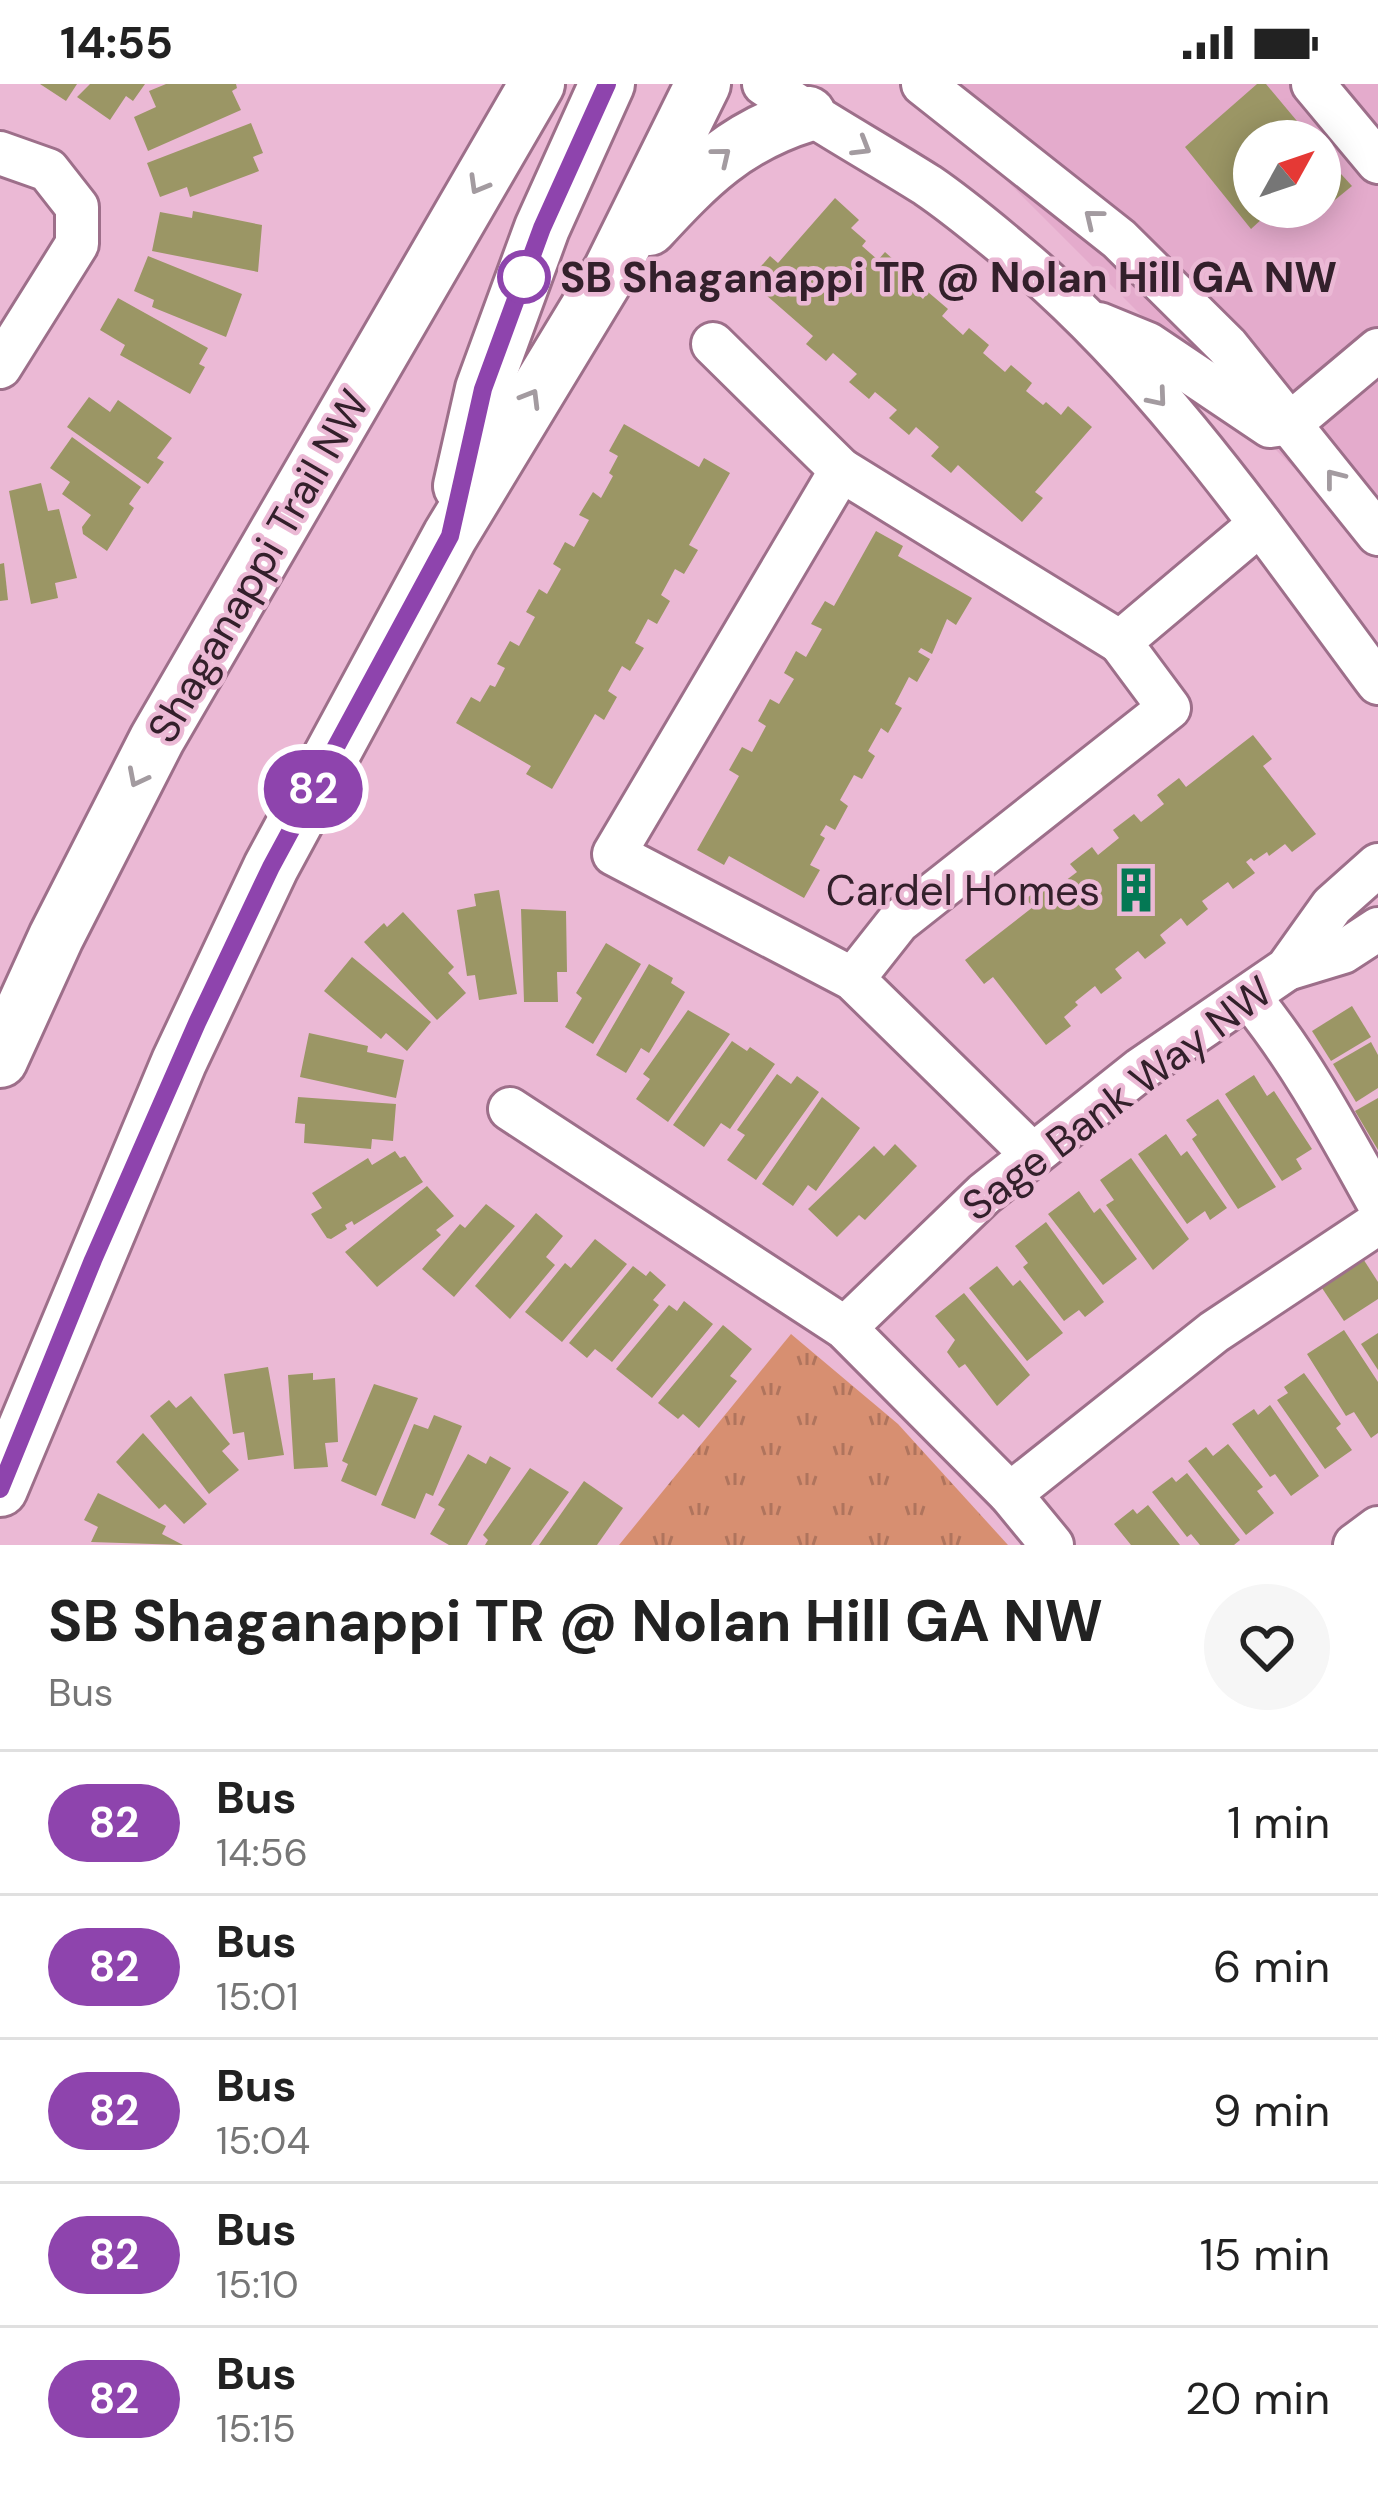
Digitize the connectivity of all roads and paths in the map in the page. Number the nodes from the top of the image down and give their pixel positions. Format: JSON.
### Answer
{"nodes":[{"id":1,"x":537,"y":84,"type":"edge"},
{"id":2,"x":607,"y":84,"type":"edge"},
{"id":3,"x":703,"y":84,"type":"edge"},
{"id":4,"x":923,"y":84,"type":"edge"},
{"id":5,"x":1313,"y":84,"type":"edge"},
{"id":6,"x":786,"y":99,"type":"edge"},
{"id":7,"x":0,"y":152,"type":"edge"},
{"id":8,"x":1378,"y":162,"type":"edge"},
{"id":9,"x":611,"y":270,"type":"junction"},
{"id":10,"x":1083,"y":317,"type":"junction"},
{"id":11,"x":712,"y":344,"type":"dead end"},
{"id":12,"x":1376,"y":356,"type":"edge"},
{"id":13,"x":0,"y":367,"type":"edge"},
{"id":14,"x":1291,"y":423,"type":"junction"},
{"id":15,"x":841,"y":470,"type":"junction"},
{"id":16,"x":1260,"y":524,"type":"junction"},
{"id":17,"x":1378,"y":534,"type":"edge"},
{"id":18,"x":450,"y":536,"type":"junction"},
{"id":19,"x":1120,"y":642,"type":"junction"},
{"id":20,"x":1378,"y":683,"type":"edge"},
{"id":21,"x":1378,"y":865,"type":"edge"},
{"id":22,"x":1378,"y":929,"type":"edge"},
{"id":23,"x":1287,"y":969,"type":"junction"},
{"id":24,"x":853,"y":979,"type":"junction"},
{"id":25,"x":1250,"y":998,"type":"junction"},
{"id":26,"x":0,"y":1060,"type":"edge"},
{"id":27,"x":510,"y":1108,"type":"dead end"},
{"id":28,"x":1033,"y":1155,"type":"junction"},
{"id":29,"x":1378,"y":1202,"type":"edge"},
{"id":30,"x":1378,"y":1223,"type":"edge"},
{"id":31,"x":845,"y":1328,"type":"junction"},
{"id":32,"x":0,"y":1489,"type":"edge"},
{"id":33,"x":1010,"y":1494,"type":"junction"},
{"id":34,"x":1378,"y":1528,"type":"edge"},
{"id":35,"x":1052,"y":1545,"type":"edge"},
{"id":36,"x":1355,"y":1545,"type":"edge"}],
"edges":[{"from":1,"to":26,"type":"main road","name":"Shaganappi Trail NW","one_way":true},
{"from":2,"to":18,"type":"main road"},
{"from":3,"to":9,"type":"main road"},
{"from":14,"to":4,"type":"street","one_way":true},
{"from":5,"to":8,"type":"street"},
{"from":9,"to":6,"type":"main road","one_way":true},
{"from":6,"to":10,"type":"street","one_way":true},
{"from":7,"to":13,"type":"street"},
{"from":18,"to":9,"type":"main road","one_way":true},
{"from":10,"to":14,"type":"street"},
{"from":10,"to":16,"type":"street","one_way":true},
{"from":11,"to":15,"type":"street"},
{"from":12,"to":14,"type":"street"},
{"from":17,"to":14,"type":"street","one_way":true},
{"from":15,"to":19,"type":"street"},
{"from":15,"to":24,"type":"street"},
{"from":16,"to":19,"type":"street"},
{"from":16,"to":20,"type":"street"},
{"from":18,"to":32,"type":"main road"},
{"from":19,"to":24,"type":"street"},
{"from":21,"to":23,"type":"street","name":"Sage Bank Way NW"},
{"from":22,"to":23,"type":"street","name":"Sage Bank Way NW"},
{"from":23,"to":25,"type":"street","name":"Sage Bank Way NW"},
{"from":24,"to":28,"type":"street"},
{"from":25,"to":28,"type":"street","name":"Sage Bank Way NW"},
{"from":25,"to":29,"type":"street"},
{"from":27,"to":31,"type":"street"},
{"from":28,"to":31,"type":"street","name":"Sage Bank Way NW"},
{"from":30,"to":33,"type":"street"},
{"from":31,"to":33,"type":"street"},
{"from":33,"to":35,"type":"street"},
{"from":34,"to":36,"type":"street"}]}
